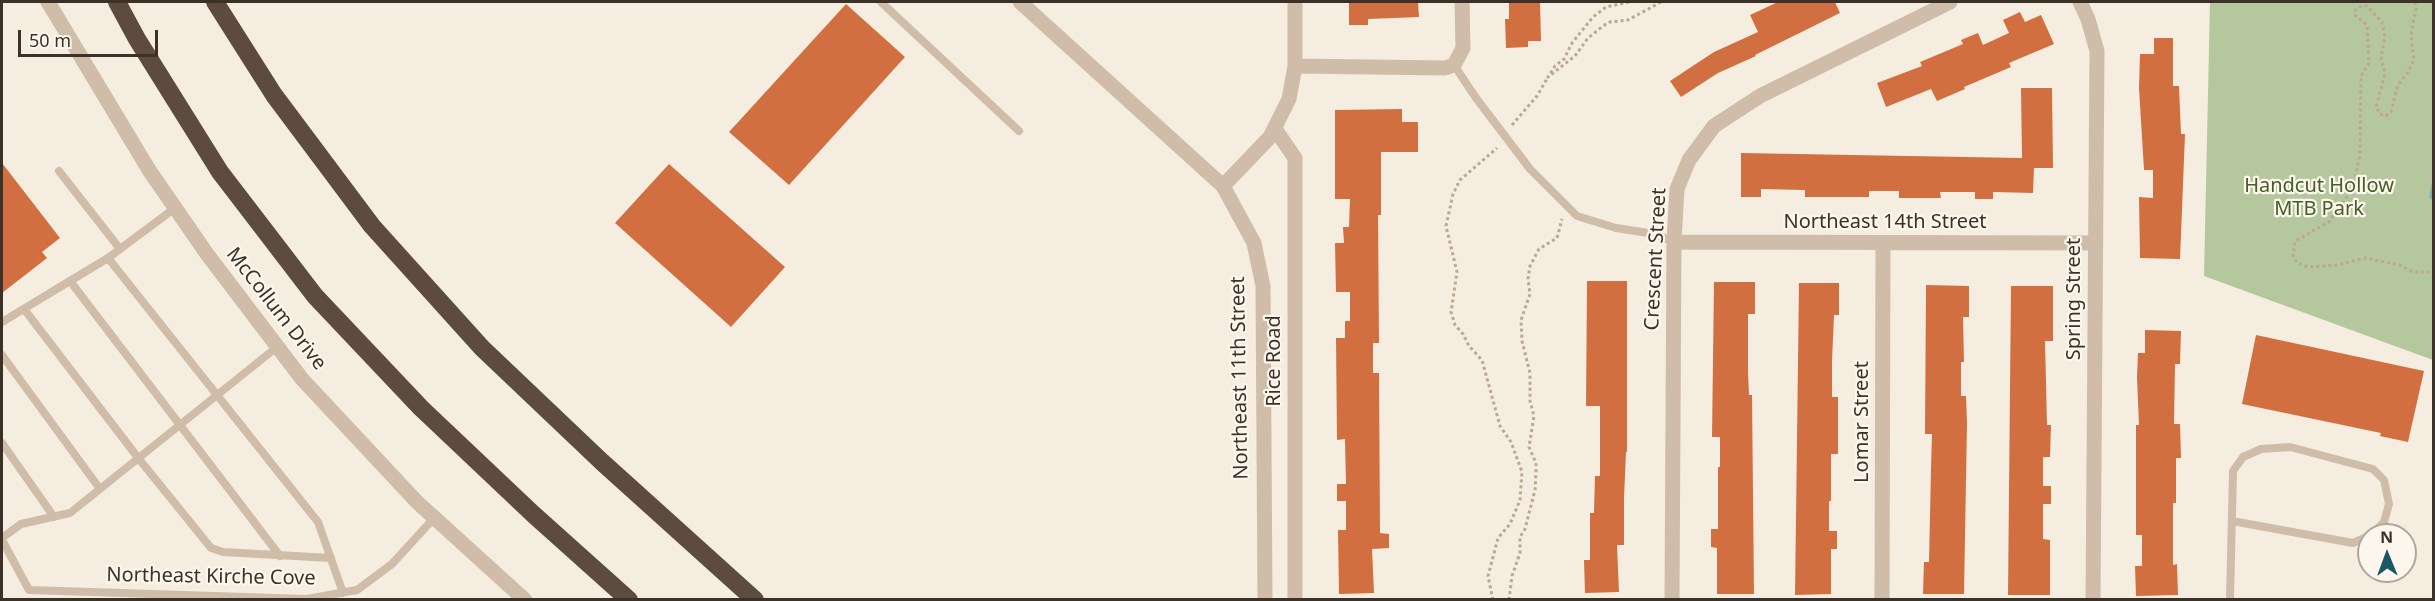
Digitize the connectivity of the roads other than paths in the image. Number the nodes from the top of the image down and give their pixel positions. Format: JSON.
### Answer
{"nodes":[{"id":1,"x":48,"y":2,"type":"edge"},
{"id":2,"x":117,"y":2,"type":"edge"},
{"id":3,"x":215,"y":2,"type":"edge"},
{"id":4,"x":881,"y":2,"type":"edge"},
{"id":5,"x":1020,"y":2,"type":"edge"},
{"id":6,"x":1295,"y":2,"type":"edge"},
{"id":7,"x":1462,"y":2,"type":"edge"},
{"id":8,"x":1950,"y":2,"type":"edge"},
{"id":9,"x":2080,"y":2,"type":"edge"},
{"id":10,"x":1454,"y":65,"type":"junction"},
{"id":11,"x":1295,"y":66,"type":"junction"},
{"id":12,"x":1275,"y":129,"type":"junction"},
{"id":13,"x":1019,"y":131,"type":"dead end"},
{"id":14,"x":59,"y":171,"type":"dead end"},
{"id":15,"x":1223,"y":186,"type":"junction"},
{"id":16,"x":175,"y":208,"type":"junction"},
{"id":17,"x":1674,"y":242,"type":"junction"},
{"id":18,"x":2095,"y":243,"type":"junction"},
{"id":19,"x":1883,"y":244,"type":"junction"},
{"id":20,"x":120,"y":249,"type":"junction"},
{"id":21,"x":108,"y":258,"type":"junction"},
{"id":22,"x":70,"y":281,"type":"junction"},
{"id":23,"x":24,"y":309,"type":"junction"},
{"id":24,"x":2,"y":322,"type":"edge"},
{"id":25,"x":277,"y":347,"type":"junction"},
{"id":26,"x":2,"y":355,"type":"edge"},
{"id":27,"x":218,"y":396,"type":"junction"},
{"id":28,"x":182,"y":425,"type":"junction"},
{"id":29,"x":2,"y":443,"type":"edge"},
{"id":30,"x":139,"y":459,"type":"junction"},
{"id":31,"x":100,"y":489,"type":"junction"},
{"id":32,"x":54,"y":517,"type":"junction"},
{"id":33,"x":435,"y":518,"type":"junction"},
{"id":34,"x":2232,"y":521,"type":"junction"},
{"id":35,"x":2384,"y":523,"type":"edge"},
{"id":36,"x":2,"y":539,"type":"edge"},
{"id":37,"x":2357,"y":541,"type":"edge"},
{"id":38,"x":280,"y":556,"type":"junction"},
{"id":39,"x":331,"y":558,"type":"junction"},
{"id":40,"x":343,"y":593,"type":"junction"},
{"id":41,"x":525,"y":600,"type":"edge"},
{"id":42,"x":629,"y":600,"type":"edge"},
{"id":43,"x":755,"y":600,"type":"edge"},
{"id":44,"x":1265,"y":600,"type":"edge"},
{"id":45,"x":1295,"y":600,"type":"edge"},
{"id":46,"x":1672,"y":600,"type":"edge"},
{"id":47,"x":1882,"y":600,"type":"edge"},
{"id":48,"x":2093,"y":600,"type":"edge"},
{"id":49,"x":2230,"y":600,"type":"edge"}],
"edges":[{"from":1,"to":16,"type":"street","name":"McCollum Drive"},
{"from":2,"to":42,"type":"highway"},
{"from":3,"to":43,"type":"highway"},
{"from":4,"to":13,"type":"lane"},
{"from":5,"to":15,"type":"street","name":"Northeast 11th Street"},
{"from":6,"to":11,"type":"street"},
{"from":7,"to":10,"type":"street"},
{"from":8,"to":17,"type":"street","name":"Crescent Street"},
{"from":9,"to":18,"type":"street","name":"Spring Street"},
{"from":10,"to":11,"type":"street"},
{"from":10,"to":17,"type":"lane"},
{"from":11,"to":12,"type":"street"},
{"from":12,"to":15,"type":"street"},
{"from":12,"to":45,"type":"street","name":"Rice Road"},
{"from":14,"to":20,"type":"lane"},
{"from":15,"to":44,"type":"street","name":"Northeast 11th Street"},
{"from":16,"to":20,"type":"lane"},
{"from":16,"to":25,"type":"street","name":"McCollum Drive"},
{"from":17,"to":19,"type":"street","name":"Northeast 14th Street"},
{"from":17,"to":46,"type":"street","name":"Crescent Street"},
{"from":18,"to":19,"type":"street","name":"Northeast 14th Street"},
{"from":18,"to":48,"type":"street","name":"Spring Street"},
{"from":19,"to":47,"type":"street","name":"Lomar Street"},
{"from":20,"to":21,"type":"lane"},
{"from":21,"to":22,"type":"lane"},
{"from":21,"to":27,"type":"lane"},
{"from":22,"to":23,"type":"lane"},
{"from":22,"to":28,"type":"lane"},
{"from":23,"to":24,"type":"lane"},
{"from":23,"to":30,"type":"lane"},
{"from":25,"to":27,"type":"lane"},
{"from":25,"to":33,"type":"street","name":"McCollum Drive"},
{"from":26,"to":31,"type":"lane"},
{"from":27,"to":28,"type":"lane"},
{"from":27,"to":39,"type":"lane"},
{"from":28,"to":30,"type":"lane"},
{"from":28,"to":38,"type":"lane"},
{"from":29,"to":32,"type":"lane"},
{"from":30,"to":31,"type":"lane"},
{"from":30,"to":38,"type":"lane"},
{"from":31,"to":32,"type":"lane"},
{"from":32,"to":36,"type":"lane"},
{"from":33,"to":40,"type":"lane","name":"Northeast Kirche Cove"},
{"from":33,"to":41,"type":"street","name":"McCollum Drive"},
{"from":34,"to":35,"type":"lane"},
{"from":34,"to":37,"type":"lane"},
{"from":34,"to":49,"type":"lane"},
{"from":36,"to":40,"type":"lane","name":"Northeast Kirche Cove"},
{"from":38,"to":39,"type":"lane"},
{"from":39,"to":40,"type":"lane"}]}
